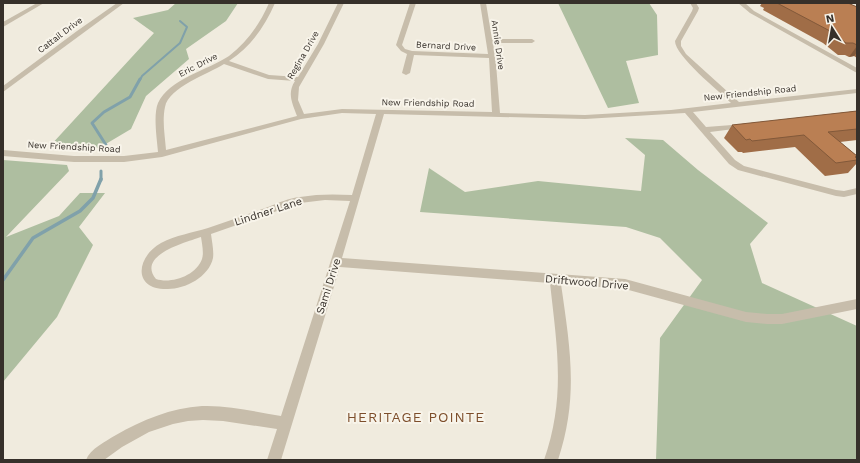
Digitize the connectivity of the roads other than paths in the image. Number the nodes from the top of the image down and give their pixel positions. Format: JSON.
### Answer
{"nodes":[{"id":1,"x":41,"y":3,"type":"edge"},
{"id":2,"x":121,"y":3,"type":"edge"},
{"id":3,"x":272,"y":3,"type":"edge"},
{"id":4,"x":341,"y":3,"type":"edge"},
{"id":5,"x":413,"y":3,"type":"edge"},
{"id":6,"x":483,"y":3,"type":"edge"},
{"id":7,"x":693,"y":3,"type":"edge"},
{"id":8,"x":741,"y":3,"type":"edge"},
{"id":9,"x":3,"y":25,"type":"edge"},
{"id":10,"x":490,"y":41,"type":"junction"},
{"id":11,"x":532,"y":41,"type":"dead end"},
{"id":12,"x":411,"y":53,"type":"junction"},
{"id":13,"x":491,"y":56,"type":"junction"},
{"id":14,"x":224,"y":62,"type":"junction"},
{"id":15,"x":857,"y":71,"type":"edge"},
{"id":16,"x":406,"y":73,"type":"dead end"},
{"id":17,"x":299,"y":80,"type":"junction"},
{"id":18,"x":7,"y":83,"type":"edge"},
{"id":19,"x":3,"y":90,"type":"edge"},
{"id":20,"x":857,"y":91,"type":"edge"},
{"id":21,"x":847,"y":93,"type":"junction"},
{"id":22,"x":857,"y":100,"type":"edge"},
{"id":23,"x":738,"y":105,"type":"junction"},
{"id":24,"x":687,"y":110,"type":"junction"},
{"id":25,"x":381,"y":112,"type":"junction"},
{"id":26,"x":496,"y":114,"type":"junction"},
{"id":27,"x":301,"y":117,"type":"junction"},
{"id":28,"x":752,"y":125,"type":"edge"},
{"id":29,"x":704,"y":130,"type":"junction"},
{"id":30,"x":3,"y":153,"type":"edge"},
{"id":31,"x":162,"y":154,"type":"junction"},
{"id":32,"x":857,"y":191,"type":"edge"},
{"id":33,"x":355,"y":198,"type":"junction"},
{"id":34,"x":206,"y":232,"type":"junction"},
{"id":35,"x":336,"y":262,"type":"junction"},
{"id":36,"x":555,"y":278,"type":"junction"},
{"id":37,"x":857,"y":304,"type":"edge"},
{"id":38,"x":285,"y":423,"type":"junction"},
{"id":39,"x":93,"y":460,"type":"edge"},
{"id":40,"x":274,"y":460,"type":"edge"},
{"id":41,"x":551,"y":460,"type":"edge"}],
"edges":[{"from":1,"to":9,"type":"street"},
{"from":2,"to":18,"type":"street","name":"Cattail Drive"},
{"from":3,"to":14,"type":"street","name":"Eric Drive"},
{"from":4,"to":17,"type":"street","name":"Regina Drive"},
{"from":5,"to":12,"type":"street","name":"Bernard Drive"},
{"from":6,"to":10,"type":"street","name":"Annie Drive"},
{"from":7,"to":23,"type":"street"},
{"from":8,"to":15,"type":"street"},
{"from":10,"to":11,"type":"street"},
{"from":10,"to":13,"type":"street","name":"Annie Drive"},
{"from":12,"to":13,"type":"street","name":"Bernard Drive"},
{"from":12,"to":16,"type":"street"},
{"from":13,"to":26,"type":"street","name":"Annie Drive"},
{"from":14,"to":17,"type":"street"},
{"from":14,"to":31,"type":"street","name":"Eric Drive"},
{"from":17,"to":27,"type":"street","name":"Regina Drive"},
{"from":18,"to":19,"type":"street","name":"Cattail Drive"},
{"from":20,"to":21,"type":"street","name":"New Friendship Road"},
{"from":21,"to":22,"type":"street"},
{"from":21,"to":23,"type":"street","name":"New Friendship Road"},
{"from":23,"to":24,"type":"street","name":"New Friendship Road"},
{"from":24,"to":26,"type":"street","name":"New Friendship Road"},
{"from":24,"to":29,"type":"street"},
{"from":25,"to":26,"type":"street","name":"New Friendship Road"},
{"from":25,"to":27,"type":"street","name":"New Friendship Road"},
{"from":25,"to":33,"type":"street","name":"Sami Drive"},
{"from":27,"to":31,"type":"street","name":"New Friendship Road"},
{"from":28,"to":29,"type":"street"},
{"from":29,"to":32,"type":"street"},
{"from":30,"to":31,"type":"street","name":"New Friendship Road"},
{"from":33,"to":34,"type":"street","name":"Lindner Lane"},
{"from":33,"to":35,"type":"street","name":"Sami Drive"},
{"from":34,"to":34,"type":"street","name":"Lindner Lane"},
{"from":35,"to":36,"type":"street","name":"Driftwood Drive"},
{"from":35,"to":38,"type":"street","name":"Sami Drive"},
{"from":36,"to":37,"type":"street","name":"Driftwood Drive"},
{"from":36,"to":41,"type":"street"},
{"from":38,"to":39,"type":"street"},
{"from":38,"to":40,"type":"street","name":"Sami Drive"}]}
